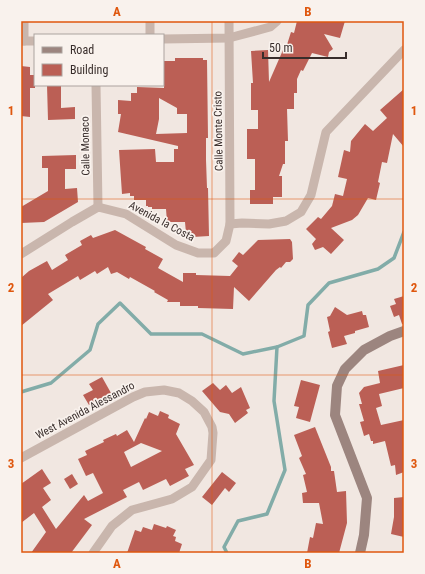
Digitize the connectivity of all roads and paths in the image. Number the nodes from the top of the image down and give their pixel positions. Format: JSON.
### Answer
{"nodes":[{"id":1,"x":24,"y":21,"type":"edge"},
{"id":2,"x":150,"y":21,"type":"edge"},
{"id":3,"x":229,"y":21,"type":"edge"},
{"id":4,"x":277,"y":21,"type":"edge"},
{"id":5,"x":150,"y":34,"type":"edge"},
{"id":6,"x":229,"y":38,"type":"junction"},
{"id":7,"x":164,"y":39,"type":"edge"},
{"id":8,"x":23,"y":41,"type":"edge"},
{"id":9,"x":34,"y":41,"type":"edge"},
{"id":10,"x":404,"y":50,"type":"edge"},
{"id":11,"x":96,"y":86,"type":"edge"},
{"id":12,"x":98,"y":208,"type":"junction"},
{"id":13,"x":230,"y":224,"type":"junction"},
{"id":14,"x":21,"y":254,"type":"edge"},
{"id":15,"x":404,"y":331,"type":"edge"},
{"id":16,"x":21,"y":458,"type":"edge"},
{"id":17,"x":93,"y":553,"type":"edge"},
{"id":18,"x":360,"y":553,"type":"edge"}],
"edges":[{"from":1,"to":8,"type":"street"},
{"from":2,"to":5,"type":"street"},
{"from":3,"to":6,"type":"street","name":"Calle Monte Cristo"},
{"from":4,"to":6,"type":"street"},
{"from":6,"to":7,"type":"street"},
{"from":6,"to":13,"type":"street","name":"Calle Monte Cristo"},
{"from":8,"to":9,"type":"street"},
{"from":10,"to":13,"type":"street"},
{"from":11,"to":12,"type":"street","name":"Calle Monaco"},
{"from":12,"to":13,"type":"street","name":"Avenida la Costa"},
{"from":12,"to":14,"type":"street"},
{"from":15,"to":18,"type":"street"},
{"from":16,"to":17,"type":"street","name":"West Avenida Alessandro"}]}
